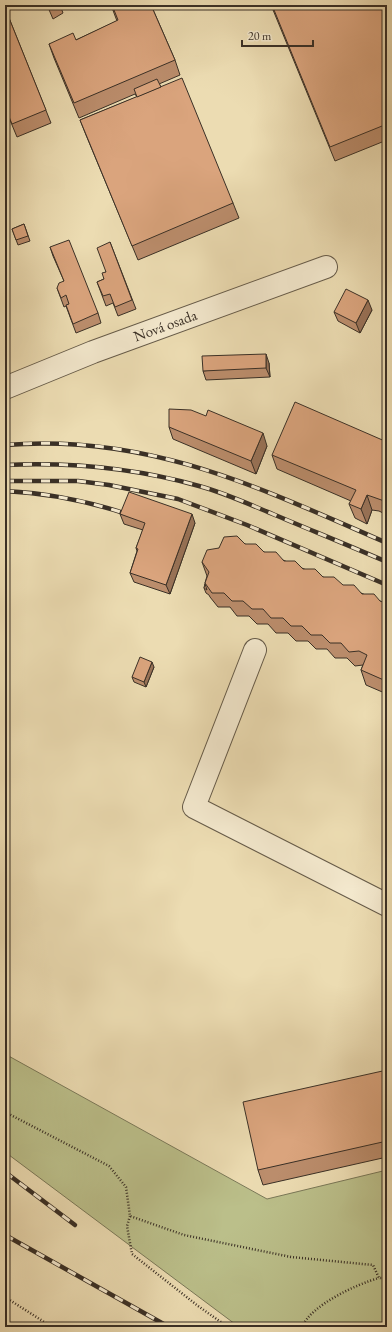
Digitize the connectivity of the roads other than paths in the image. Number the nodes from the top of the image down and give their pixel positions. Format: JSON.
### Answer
{"nodes":[{"id":1,"x":326,"y":267,"type":"dead end"},
{"id":2,"x":5,"y":388,"type":"edge"},
{"id":3,"x":255,"y":650,"type":"dead end"},
{"id":4,"x":387,"y":905,"type":"edge"}],
"edges":[{"from":1,"to":2,"type":"street","name":"Nová osada"},
{"from":3,"to":4,"type":"street"}]}
